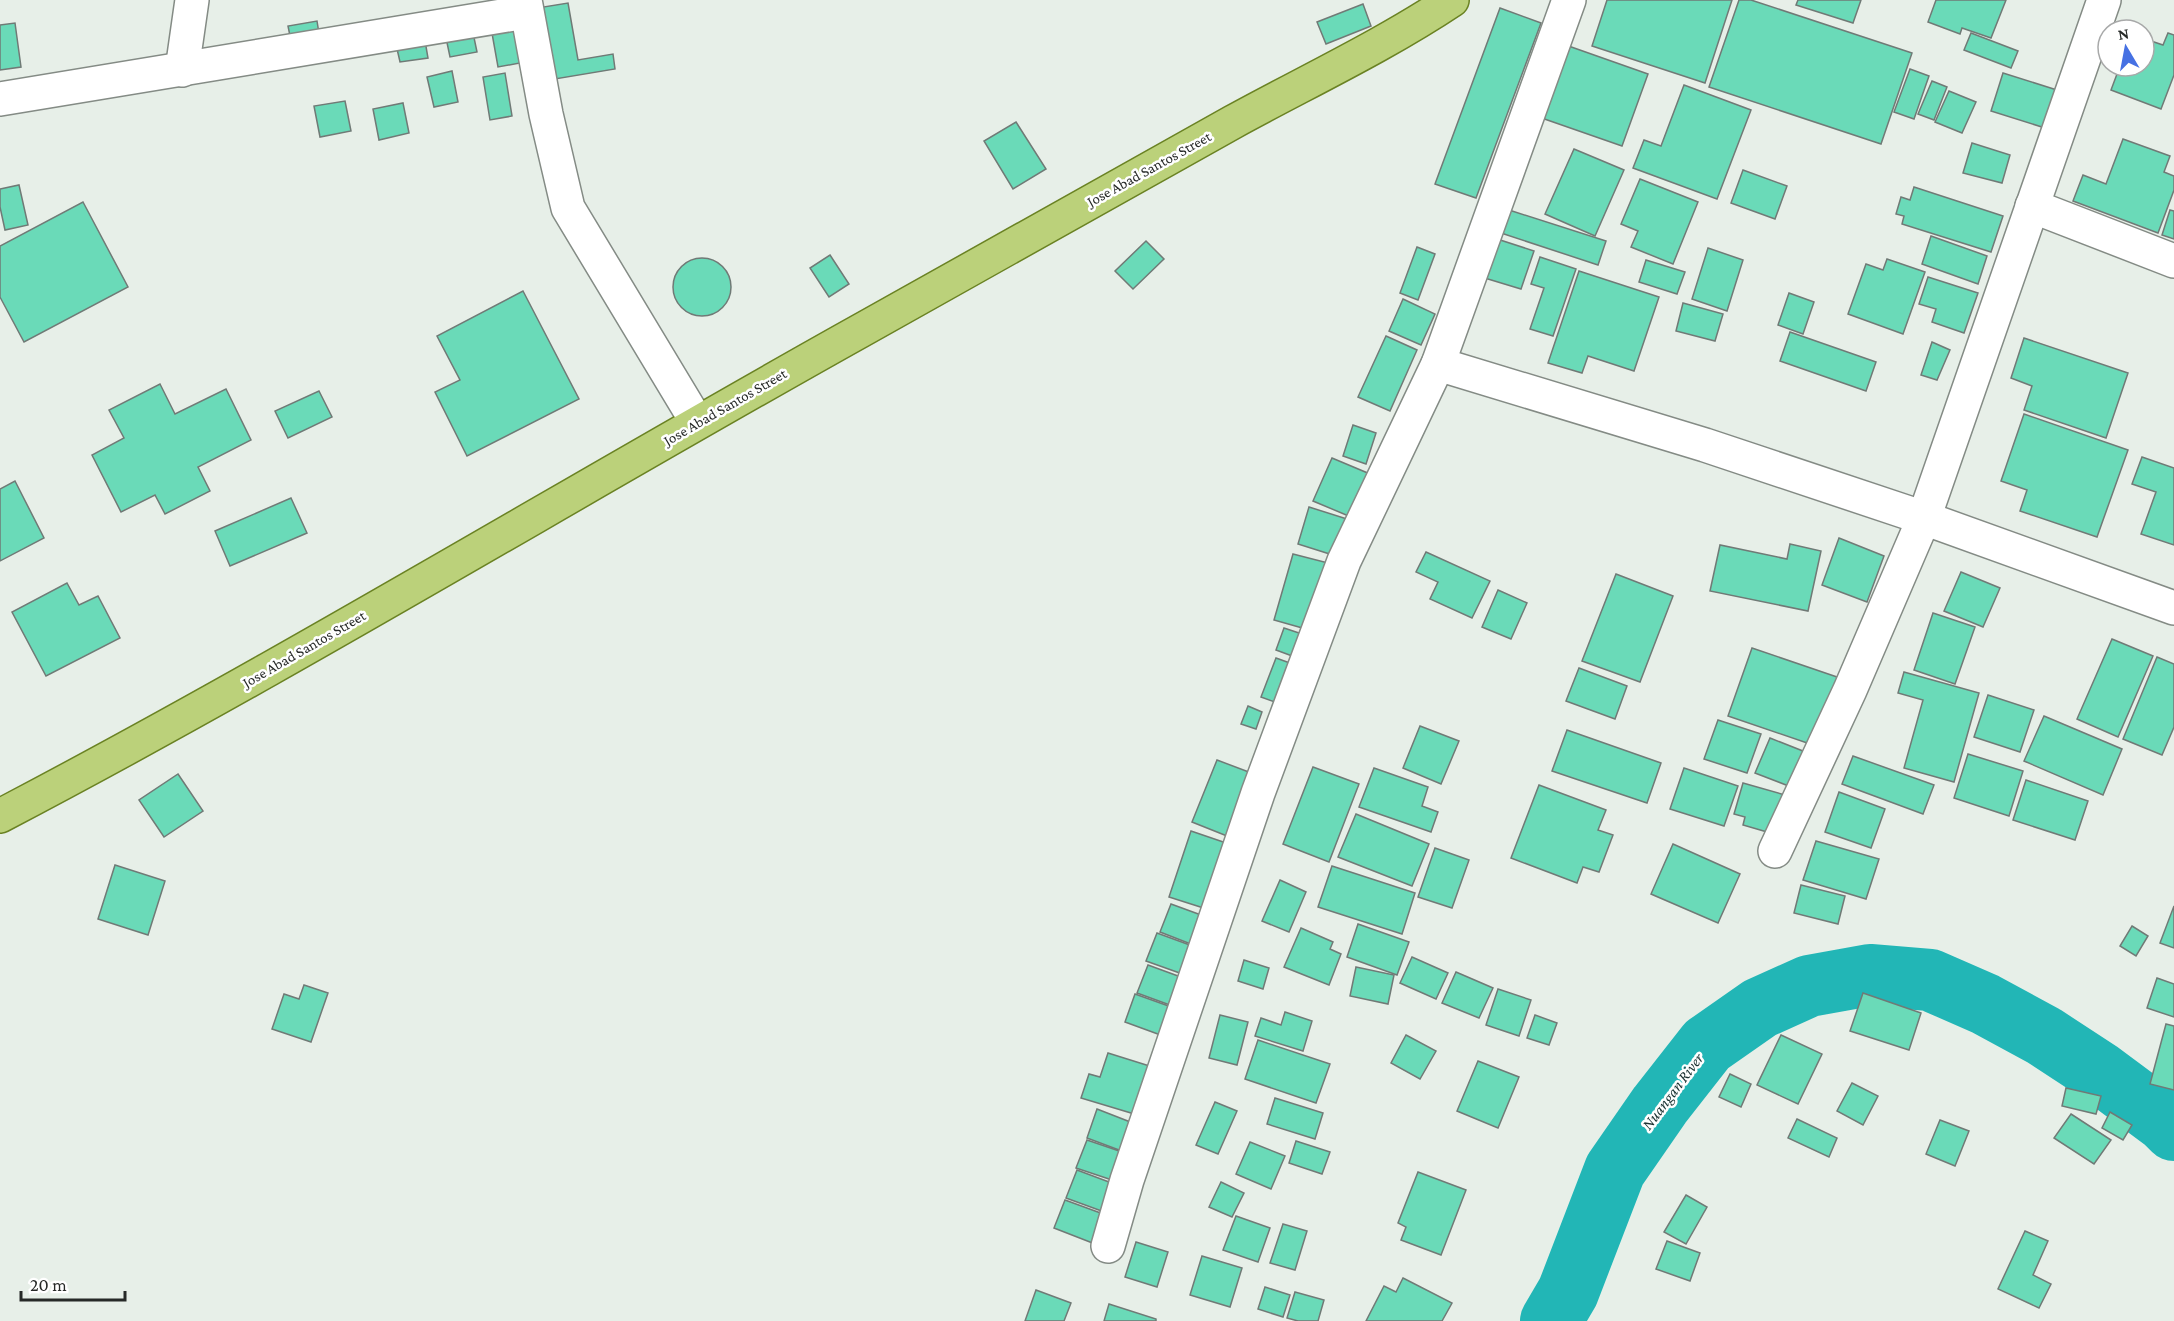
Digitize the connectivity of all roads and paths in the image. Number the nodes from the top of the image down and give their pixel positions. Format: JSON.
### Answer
{"nodes":[{"id":1,"x":192,"y":0,"type":"edge"},
{"id":2,"x":1452,"y":0,"type":"edge"},
{"id":3,"x":1569,"y":0,"type":"edge"},
{"id":4,"x":2104,"y":0,"type":"edge"},
{"id":5,"x":526,"y":6,"type":"edge"},
{"id":6,"x":182,"y":70,"type":"junction"},
{"id":7,"x":0,"y":99,"type":"edge"},
{"id":8,"x":2032,"y":206,"type":"junction"},
{"id":9,"x":2174,"y":261,"type":"edge"},
{"id":10,"x":1438,"y":364,"type":"junction"},
{"id":11,"x":697,"y":422,"type":"junction"},
{"id":12,"x":1924,"y":518,"type":"junction"},
{"id":13,"x":2174,"y":608,"type":"edge"},
{"id":14,"x":0,"y":816,"type":"edge"},
{"id":15,"x":1775,"y":850,"type":"dead end"},
{"id":16,"x":1108,"y":1246,"type":"dead end"}],
"edges":[{"from":1,"to":6,"type":"street"},
{"from":2,"to":11,"type":"main road","name":"Jose Abad Santos Street"},
{"from":3,"to":10,"type":"street"},
{"from":4,"to":8,"type":"street"},
{"from":5,"to":6,"type":"street"},
{"from":5,"to":11,"type":"street"},
{"from":6,"to":7,"type":"street"},
{"from":8,"to":9,"type":"street"},
{"from":8,"to":12,"type":"street"},
{"from":10,"to":12,"type":"street"},
{"from":10,"to":16,"type":"street"},
{"from":11,"to":14,"type":"main road","name":"Jose Abad Santos Street"},
{"from":12,"to":13,"type":"street"},
{"from":12,"to":15,"type":"street"}]}
